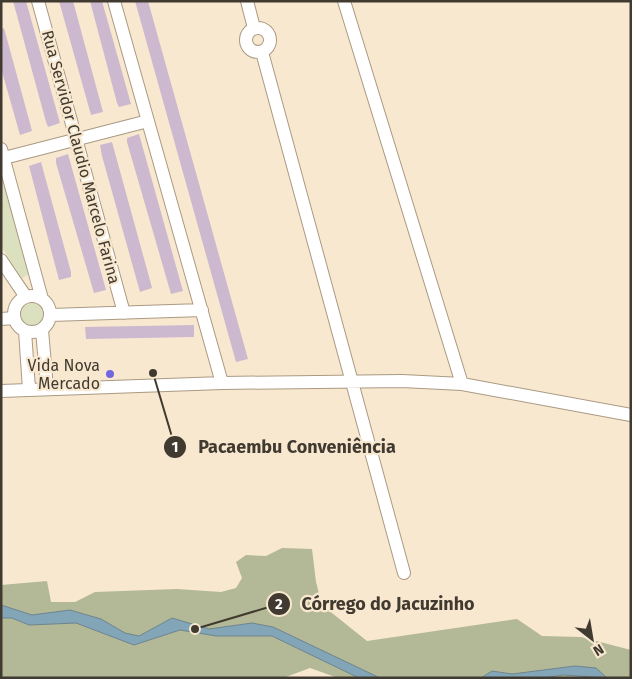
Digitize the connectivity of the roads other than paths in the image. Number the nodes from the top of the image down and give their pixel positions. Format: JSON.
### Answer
{"nodes":[{"id":1,"x":38,"y":1,"type":"edge"},
{"id":2,"x":114,"y":1,"type":"edge"},
{"id":3,"x":247,"y":1,"type":"edge"},
{"id":4,"x":344,"y":1,"type":"edge"},
{"id":5,"x":148,"y":121,"type":"junction"},
{"id":6,"x":76,"y":140,"type":"junction"},
{"id":7,"x":3,"y":154,"type":"edge"},
{"id":8,"x":1,"y":260,"type":"edge"},
{"id":9,"x":26,"y":297,"type":"junction"},
{"id":10,"x":42,"y":298,"type":"junction"},
{"id":11,"x":202,"y":310,"type":"junction"},
{"id":12,"x":124,"y":313,"type":"junction"},
{"id":13,"x":51,"y":316,"type":"junction"},
{"id":14,"x":8,"y":319,"type":"edge"},
{"id":15,"x":42,"y":330,"type":"junction"},
{"id":16,"x":25,"y":331,"type":"junction"},
{"id":17,"x":351,"y":381,"type":"junction"},
{"id":18,"x":222,"y":383,"type":"junction"},
{"id":19,"x":462,"y":384,"type":"junction"},
{"id":20,"x":47,"y":388,"type":"junction"},
{"id":21,"x":29,"y":389,"type":"junction"},
{"id":22,"x":1,"y":391,"type":"edge"},
{"id":23,"x":631,"y":415,"type":"edge"},
{"id":24,"x":404,"y":573,"type":"dead end"}],
"edges":[{"from":1,"to":6,"type":"street","name":"Rua Servidor Claudio Marcelo Farina"},
{"from":2,"to":5,"type":"street"},
{"from":3,"to":17,"type":"street"},
{"from":4,"to":19,"type":"street"},
{"from":5,"to":6,"type":"street"},
{"from":5,"to":11,"type":"street"},
{"from":6,"to":7,"type":"street"},
{"from":6,"to":12,"type":"street","name":"Rua Servidor Claudio Marcelo Farina"},
{"from":7,"to":10,"type":"street"},
{"from":8,"to":9,"type":"street"},
{"from":9,"to":10,"type":"street"},
{"from":9,"to":14,"type":"street"},
{"from":10,"to":13,"type":"street"},
{"from":11,"to":12,"type":"street"},
{"from":11,"to":18,"type":"street"},
{"from":12,"to":13,"type":"street"},
{"from":13,"to":15,"type":"street"},
{"from":14,"to":16,"type":"street"},
{"from":15,"to":16,"type":"street"},
{"from":15,"to":20,"type":"street"},
{"from":16,"to":21,"type":"street"},
{"from":17,"to":18,"type":"street"},
{"from":17,"to":19,"type":"street"},
{"from":17,"to":24,"type":"street"},
{"from":18,"to":20,"type":"street"},
{"from":19,"to":23,"type":"street"},
{"from":20,"to":21,"type":"street"},
{"from":21,"to":22,"type":"street"}]}
